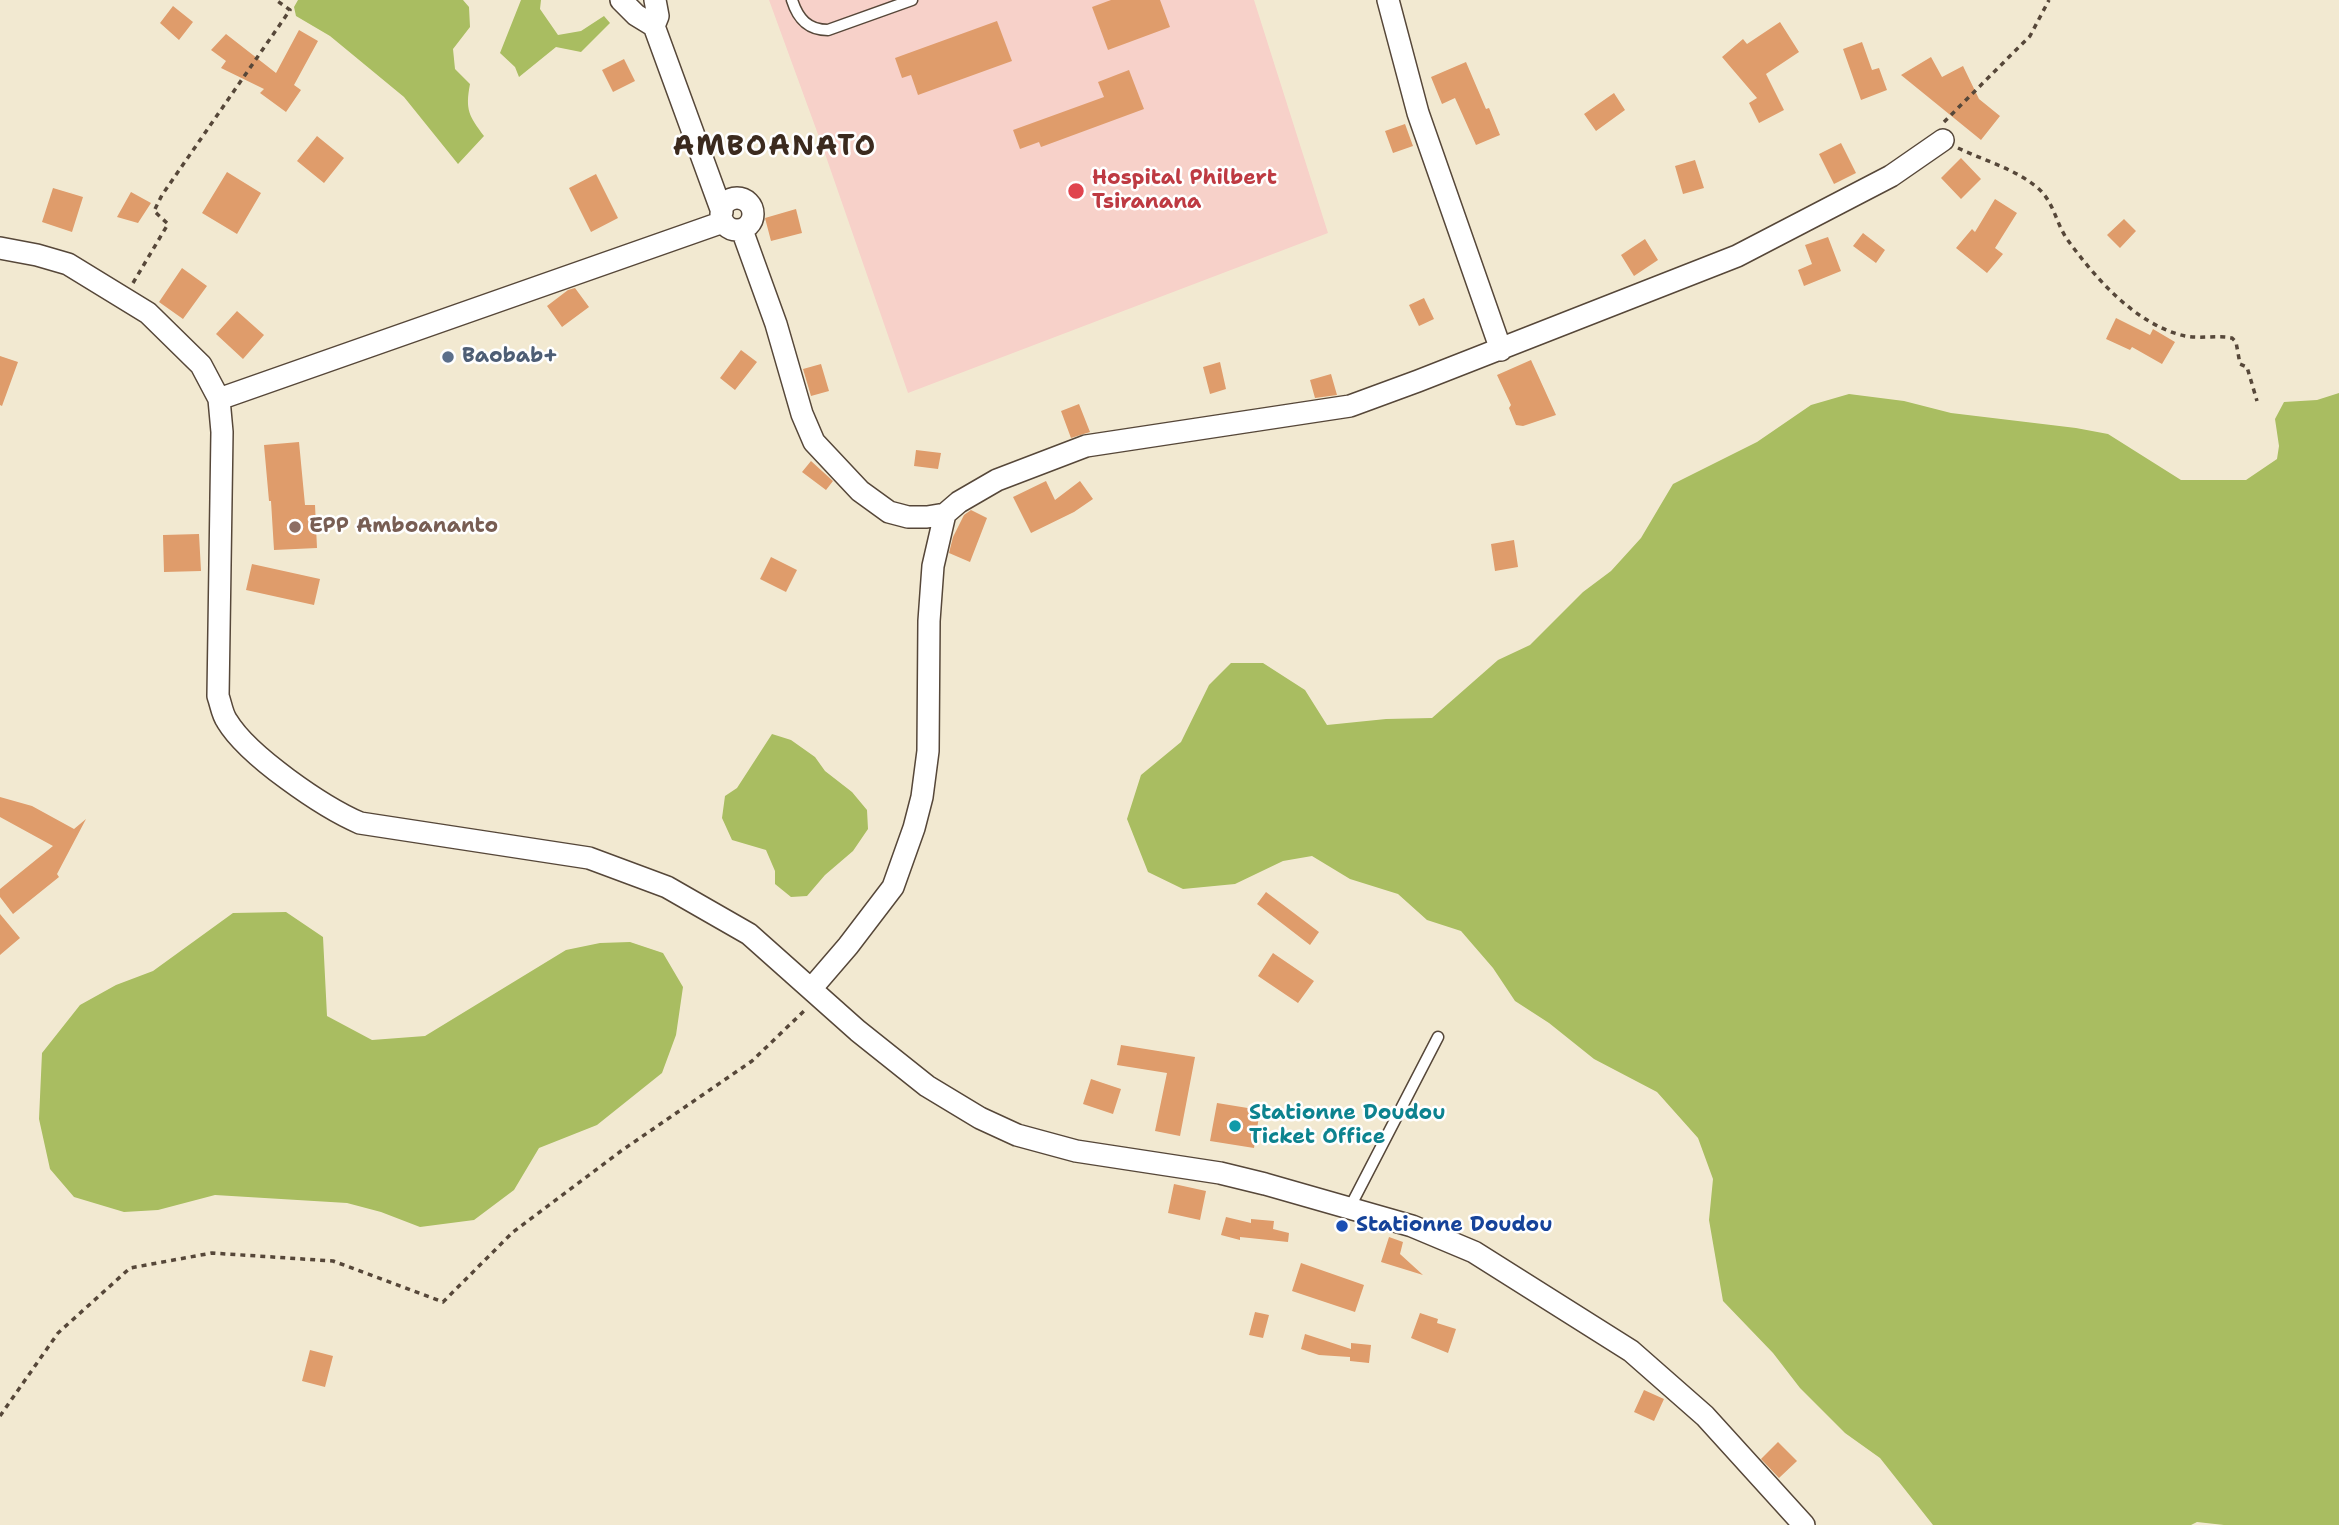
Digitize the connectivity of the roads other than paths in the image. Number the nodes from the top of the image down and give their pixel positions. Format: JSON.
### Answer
{"nodes":[{"id":1,"x":621,"y":0,"type":"edge"},
{"id":2,"x":655,"y":0,"type":"edge"},
{"id":3,"x":792,"y":0,"type":"edge"},
{"id":4,"x":912,"y":0,"type":"edge"},
{"id":5,"x":1388,"y":0,"type":"edge"},
{"id":6,"x":654,"y":26,"type":"junction"},
{"id":7,"x":1943,"y":140,"type":"road end"},
{"id":8,"x":729,"y":221,"type":"junction"},
{"id":9,"x":0,"y":248,"type":"edge"},
{"id":10,"x":1500,"y":350,"type":"junction"},
{"id":11,"x":219,"y":399,"type":"junction"},
{"id":12,"x":945,"y":514,"type":"junction"},
{"id":13,"x":816,"y":993,"type":"junction"},
{"id":14,"x":1438,"y":1037,"type":"dead end"},
{"id":15,"x":1349,"y":1209,"type":"junction"},
{"id":16,"x":1804,"y":1525,"type":"edge"}],
"edges":[{"from":1,"to":6,"type":"street"},
{"from":2,"to":6,"type":"street"},
{"from":3,"to":4,"type":"lane"},
{"from":5,"to":10,"type":"street"},
{"from":6,"to":8,"type":"street"},
{"from":7,"to":10,"type":"street"},
{"from":8,"to":11,"type":"street"},
{"from":8,"to":12,"type":"street"},
{"from":9,"to":11,"type":"street"},
{"from":10,"to":12,"type":"street"},
{"from":11,"to":13,"type":"street"},
{"from":12,"to":13,"type":"street"},
{"from":13,"to":15,"type":"street"},
{"from":14,"to":15,"type":"lane"},
{"from":15,"to":16,"type":"street"}]}
